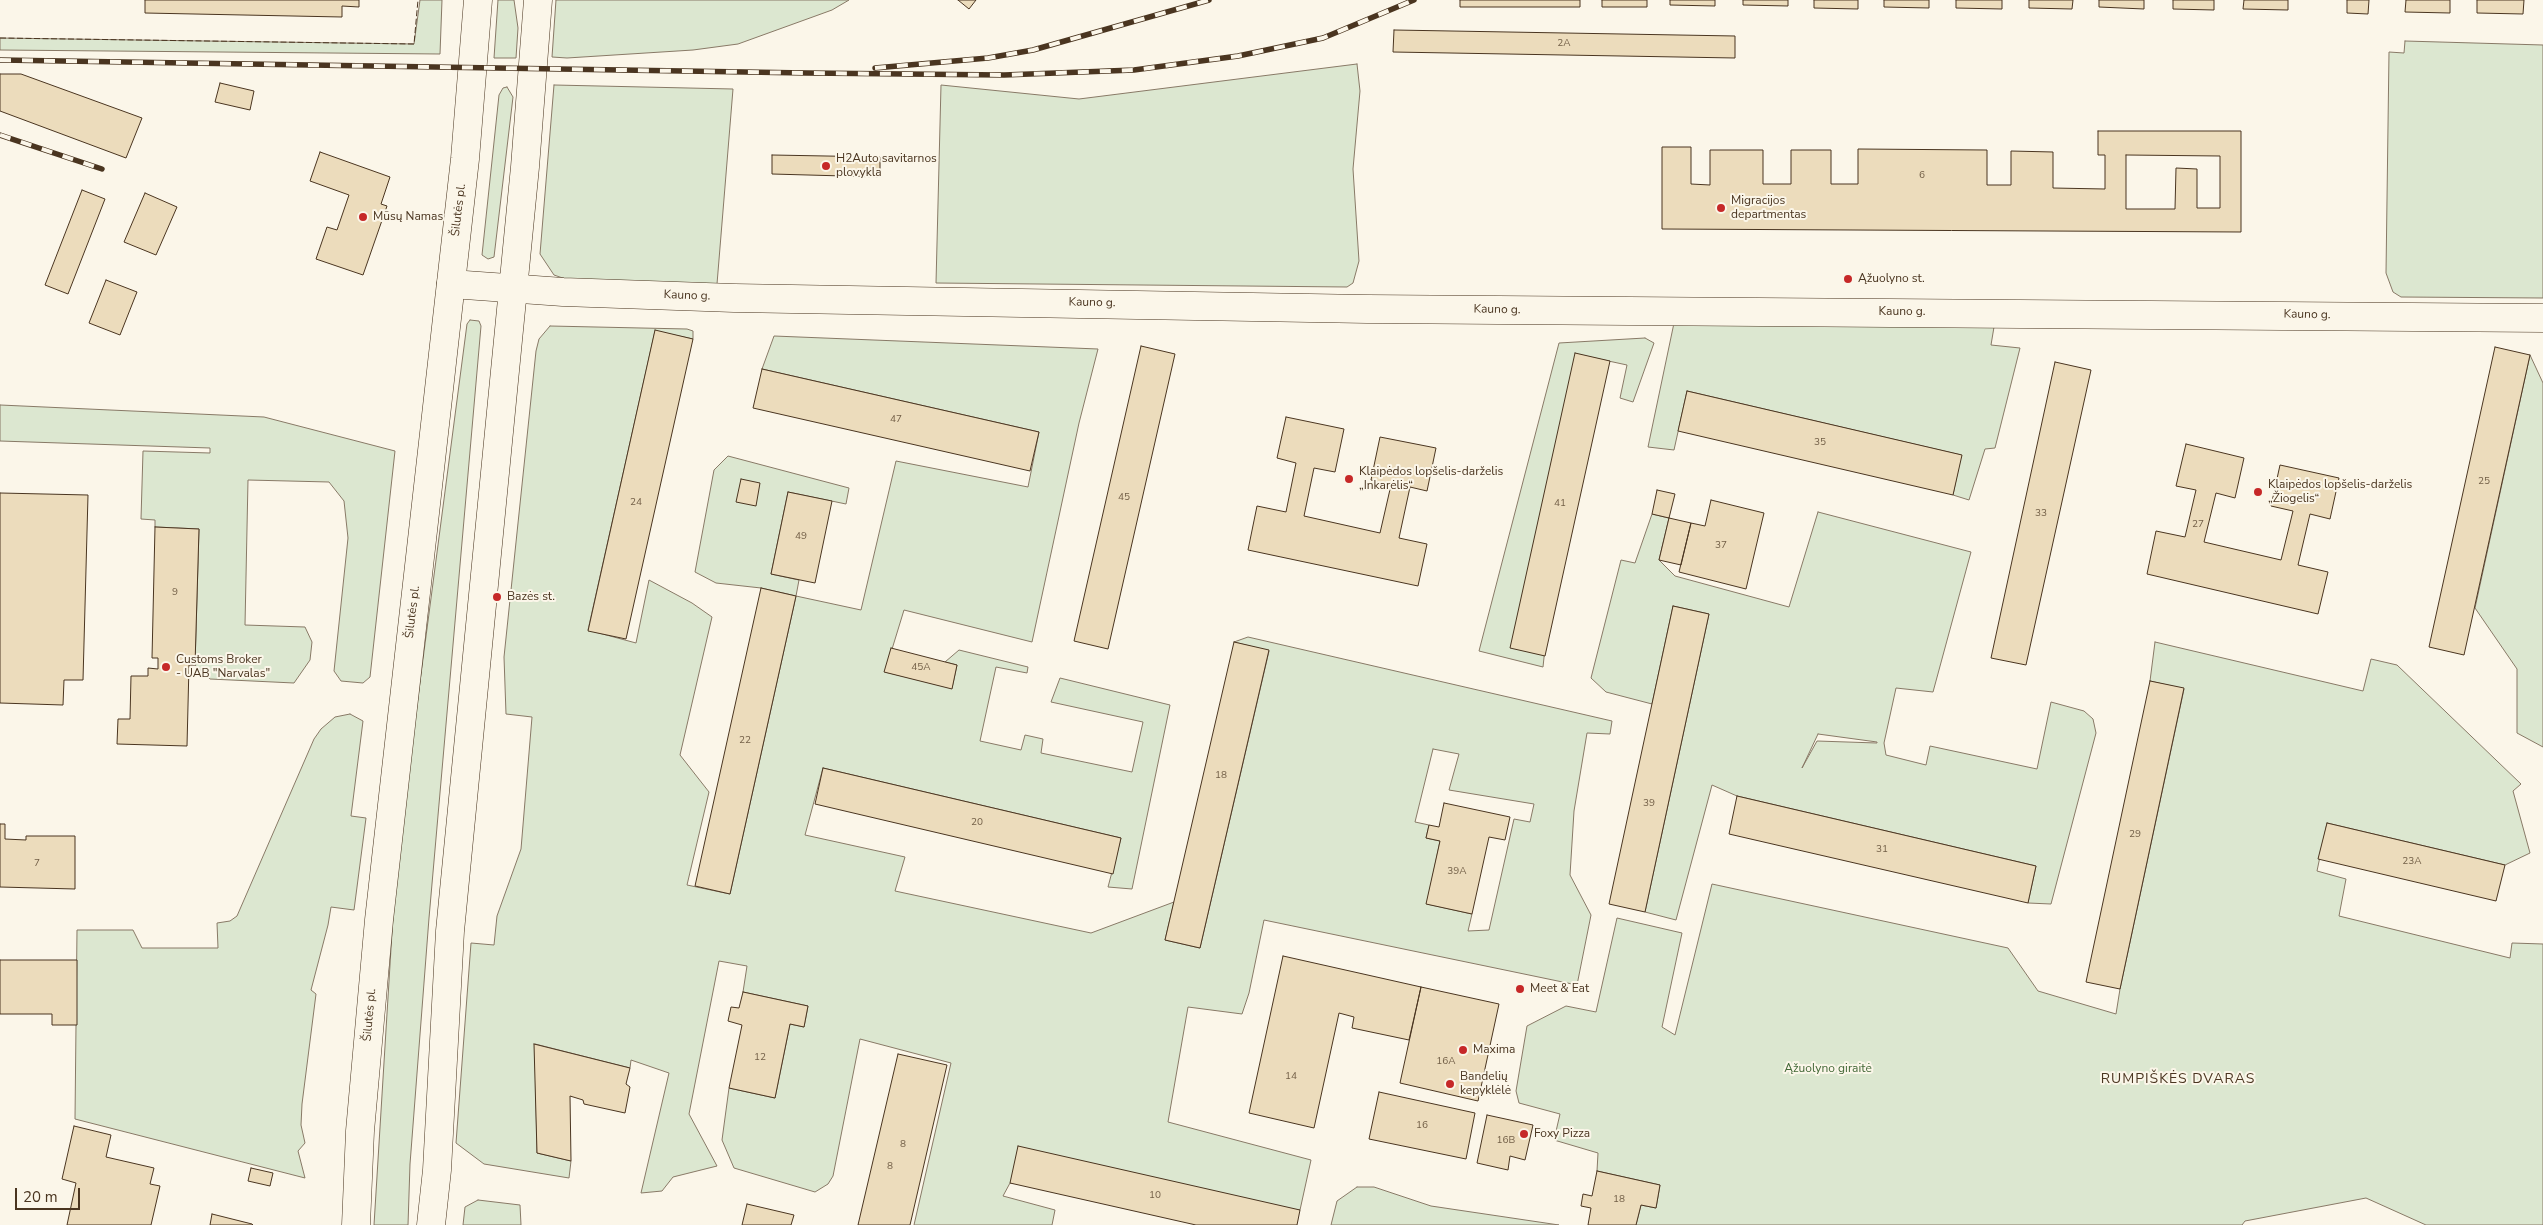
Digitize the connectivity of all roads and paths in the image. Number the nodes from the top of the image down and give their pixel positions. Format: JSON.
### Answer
{"nodes":[{"id":1,"x":478,"y":0,"type":"edge"},
{"id":2,"x":538,"y":0,"type":"edge"},
{"id":3,"x":451,"y":284,"type":"junction"},
{"id":4,"x":513,"y":290,"type":"junction"},
{"id":5,"x":2543,"y":318,"type":"edge"},
{"id":6,"x":356,"y":1225,"type":"edge"},
{"id":7,"x":431,"y":1225,"type":"edge"}],
"edges":[{"from":1,"to":3,"type":"main road","name":"Šilutės pl."},
{"from":2,"to":4,"type":"main road"},
{"from":3,"to":4,"type":"main road","name":"Kauno g."},
{"from":3,"to":6,"type":"main road","name":"Šilutės pl."},
{"from":4,"to":5,"type":"main road","name":"Kauno g."},
{"from":4,"to":7,"type":"main road"}]}
